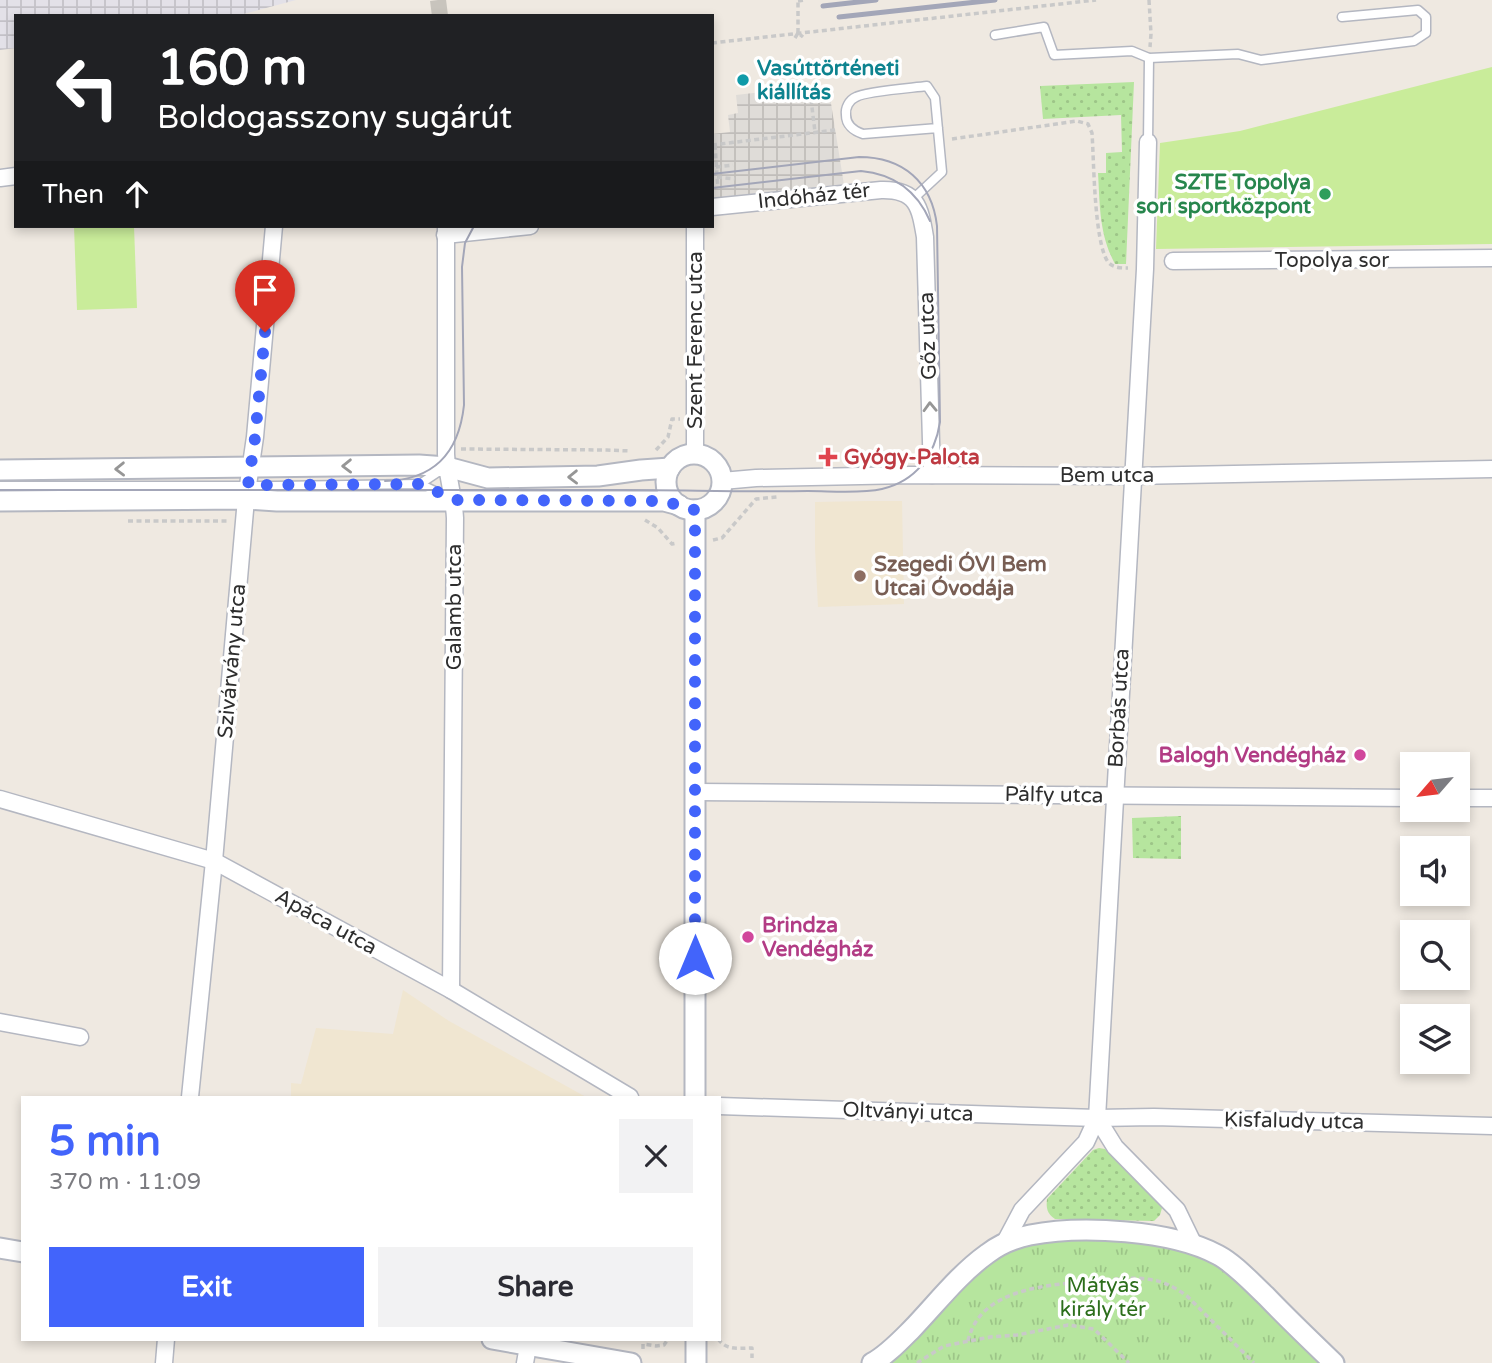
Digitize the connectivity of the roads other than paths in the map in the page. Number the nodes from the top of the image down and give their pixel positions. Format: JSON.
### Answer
{"nodes":[{"id":1,"x":1342,"y":17,"type":"dead end"},
{"id":2,"x":995,"y":35,"type":"dead end"},
{"id":3,"x":1149,"y":58,"type":"junction"},
{"id":4,"x":938,"y":128,"type":"junction"},
{"id":5,"x":1148,"y":142,"type":"joint"},
{"id":6,"x":913,"y":200,"type":"junction"},
{"id":7,"x":715,"y":201,"type":"edge"},
{"id":8,"x":274,"y":228,"type":"edge"},
{"id":9,"x":488,"y":228,"type":"edge"},
{"id":10,"x":695,"y":228,"type":"edge"},
{"id":11,"x":446,"y":230,"type":"edge"},
{"id":12,"x":1492,"y":258,"type":"edge"},
{"id":13,"x":1173,"y":261,"type":"dead end"},
{"id":14,"x":695,"y":454,"type":"junction"},
{"id":15,"x":447,"y":467,"type":"junction"},
{"id":16,"x":670,"y":468,"type":"junction"},
{"id":17,"x":1492,"y":468,"type":"edge"},
{"id":18,"x":0,"y":470,"type":"edge"},
{"id":19,"x":932,"y":475,"type":"junction"},
{"id":20,"x":1132,"y":476,"type":"junction"},
{"id":21,"x":722,"y":481,"type":"junction"},
{"id":22,"x":248,"y":484,"type":"junction"},
{"id":23,"x":421,"y":484,"type":"junction"},
{"id":24,"x":0,"y":486,"type":"edge"},
{"id":25,"x":0,"y":500,"type":"edge"},
{"id":26,"x":454,"y":500,"type":"junction"},
{"id":27,"x":687,"y":507,"type":"junction"},
{"id":28,"x":696,"y":792,"type":"junction"},
{"id":29,"x":1114,"y":796,"type":"junction"},
{"id":30,"x":1400,"y":798,"type":"edge"},
{"id":31,"x":1470,"y":798,"type":"edge"},
{"id":32,"x":1492,"y":798,"type":"edge"},
{"id":33,"x":0,"y":799,"type":"edge"},
{"id":34,"x":214,"y":861,"type":"junction"},
{"id":35,"x":451,"y":990,"type":"junction"},
{"id":36,"x":0,"y":1022,"type":"edge"},
{"id":37,"x":80,"y":1037,"type":"dead end"},
{"id":38,"x":190,"y":1096,"type":"edge"},
{"id":39,"x":629,"y":1096,"type":"edge"},
{"id":40,"x":695,"y":1096,"type":"edge"},
{"id":41,"x":721,"y":1106,"type":"edge"},
{"id":42,"x":1097,"y":1118,"type":"junction"},
{"id":43,"x":1492,"y":1126,"type":"edge"},
{"id":44,"x":1006,"y":1242,"type":"junction"},
{"id":45,"x":1193,"y":1243,"type":"junction"},
{"id":46,"x":0,"y":1248,"type":"edge"},
{"id":47,"x":21,"y":1252,"type":"edge"},
{"id":48,"x":166,"y":1341,"type":"edge"},
{"id":49,"x":497,"y":1341,"type":"edge"},
{"id":50,"x":696,"y":1341,"type":"edge"},
{"id":51,"x":527,"y":1354,"type":"edge"},
{"id":52,"x":637,"y":1356,"type":"edge"},
{"id":53,"x":164,"y":1363,"type":"edge"},
{"id":54,"x":696,"y":1363,"type":"edge"},
{"id":55,"x":872,"y":1363,"type":"edge"},
{"id":56,"x":1334,"y":1363,"type":"edge"}],
"edges":[{"from":1,"to":3,"type":"lane"},
{"from":2,"to":3,"type":"lane"},
{"from":3,"to":5,"type":"lane"},
{"from":4,"to":4,"type":"lane"},
{"from":4,"to":6,"type":"lane"},
{"from":5,"to":20,"type":"street","name":"Borbás utca"},
{"from":6,"to":7,"type":"street","name":"Indóház tér"},
{"from":19,"to":6,"type":"street","name":"Gőz utca","one_way":true},
{"from":8,"to":22,"type":"street","name":"Szivárvány utca"},
{"from":9,"to":11,"type":"street"},
{"from":10,"to":14,"type":"street","name":"Szent Ferenc utca"},
{"from":11,"to":15,"type":"street","name":"Galamb utca"},
{"from":12,"to":13,"type":"street","name":"Topolya sor"},
{"from":14,"to":16,"type":"street"},
{"from":14,"to":21,"type":"street"},
{"from":16,"to":15,"type":"street","one_way":true},
{"from":15,"to":22,"type":"street","one_way":true},
{"from":15,"to":23,"type":"lane"},
{"from":15,"to":26,"type":"street","name":"Galamb utca"},
{"from":16,"to":27,"type":"street"},
{"from":17,"to":20,"type":"street","name":"Bem utca"},
{"from":22,"to":18,"type":"street","one_way":true},
{"from":19,"to":20,"type":"street","name":"Bem utca"},
{"from":19,"to":21,"type":"street","name":"Bem utca"},
{"from":20,"to":29,"type":"street","name":"Borbás utca"},
{"from":21,"to":27,"type":"street"},
{"from":22,"to":23,"type":"lane"},
{"from":22,"to":24,"type":"lane"},
{"from":22,"to":25,"type":"street"},
{"from":22,"to":26,"type":"street"},
{"from":22,"to":34,"type":"street","name":"Szivárvány utca"},
{"from":23,"to":26,"type":"lane"},
{"from":26,"to":27,"type":"street"},
{"from":26,"to":35,"type":"street","name":"Galamb utca"},
{"from":27,"to":28,"type":"street"},
{"from":28,"to":29,"type":"street","name":"Pálfy utca"},
{"from":28,"to":40,"type":"street"},
{"from":29,"to":30,"type":"street","name":"Pálfy utca"},
{"from":29,"to":42,"type":"street","name":"Borbás utca"},
{"from":31,"to":32,"type":"street"},
{"from":33,"to":34,"type":"street","name":"Apáca utca"},
{"from":34,"to":35,"type":"street","name":"Apáca utca"},
{"from":34,"to":38,"type":"street","name":"Szivárvány utca"},
{"from":35,"to":39,"type":"street","name":"Apáca utca"},
{"from":36,"to":37,"type":"street"},
{"from":41,"to":42,"type":"street","name":"Oltványi utca"},
{"from":42,"to":43,"type":"street","name":"Kisfaludy utca"},
{"from":42,"to":44,"type":"street","name":"Borbás utca"},
{"from":42,"to":45,"type":"street"},
{"from":44,"to":45,"type":"street"},
{"from":44,"to":55,"type":"street"},
{"from":45,"to":56,"type":"street"},
{"from":46,"to":47,"type":"street"},
{"from":48,"to":53,"type":"street"},
{"from":49,"to":51,"type":"street"},
{"from":50,"to":54,"type":"street"},
{"from":51,"to":52,"type":"street"}]}
